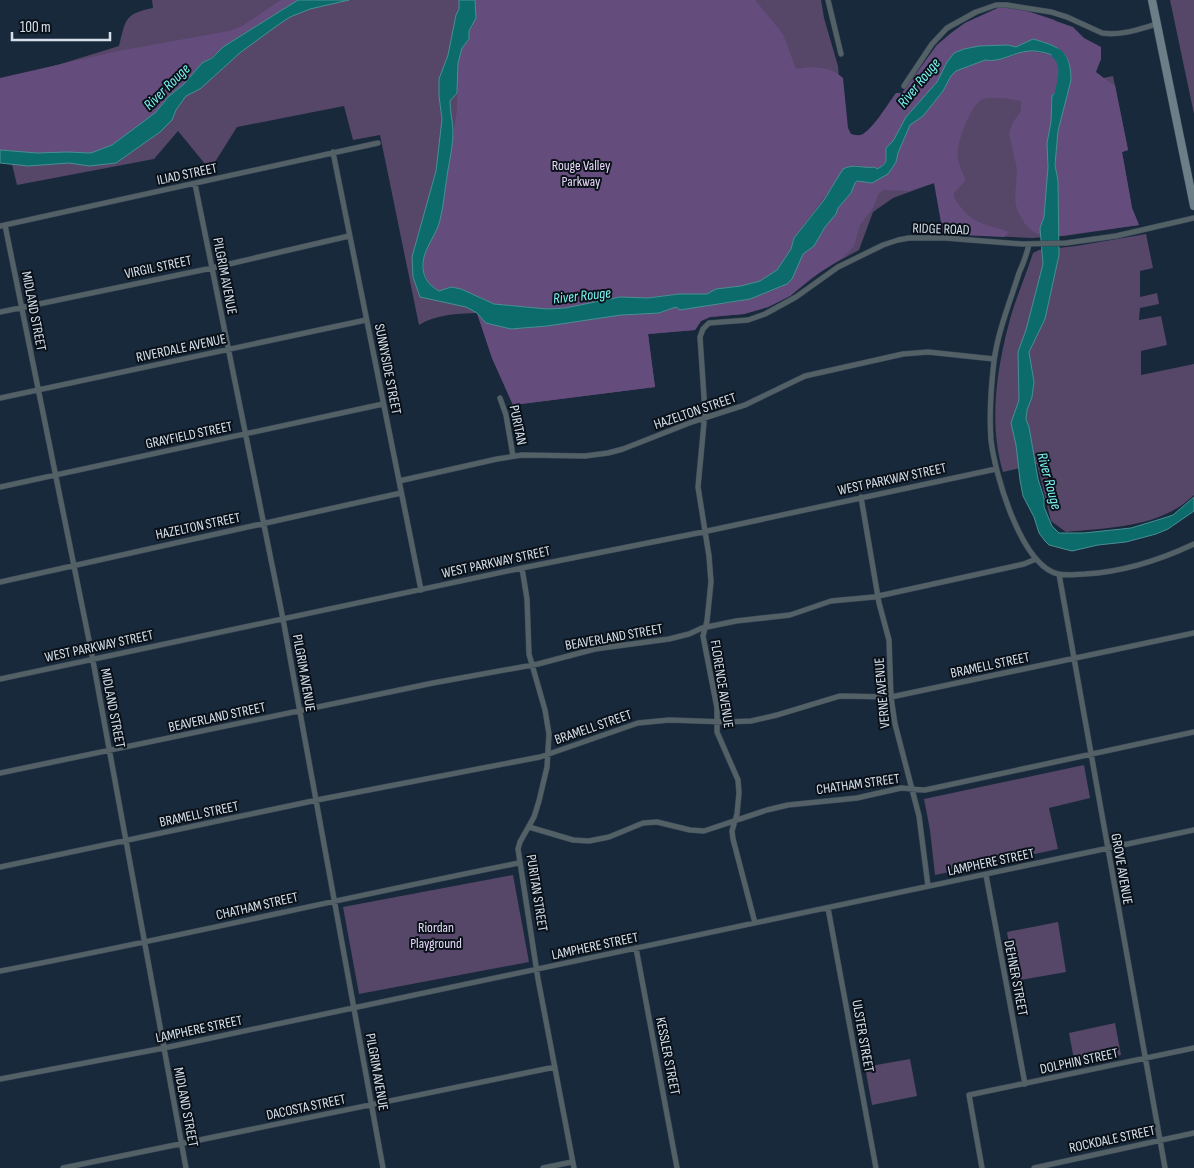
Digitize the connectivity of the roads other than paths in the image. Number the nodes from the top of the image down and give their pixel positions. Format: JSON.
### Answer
{"nodes":[{"id":1,"x":828,"y":0,"type":"edge"},
{"id":2,"x":1152,"y":0,"type":"edge"},
{"id":3,"x":1157,"y":24,"type":"junction"},
{"id":4,"x":841,"y":54,"type":"dead end"},
{"id":5,"x":904,"y":86,"type":"dead end"},
{"id":6,"x":378,"y":143,"type":"dead end"},
{"id":7,"x":333,"y":152,"type":"junction"},
{"id":8,"x":195,"y":184,"type":"junction"},
{"id":9,"x":1194,"y":206,"type":"edge"},
{"id":10,"x":1194,"y":218,"type":"edge"},
{"id":11,"x":3,"y":225,"type":"edge"},
{"id":12,"x":349,"y":236,"type":"junction"},
{"id":13,"x":1031,"y":244,"type":"junction"},
{"id":14,"x":212,"y":268,"type":"junction"},
{"id":15,"x":22,"y":307,"type":"junction"},
{"id":16,"x":0,"y":312,"type":"edge"},
{"id":17,"x":366,"y":320,"type":"junction"},
{"id":18,"x":707,"y":324,"type":"joint"},
{"id":19,"x":229,"y":349,"type":"junction"},
{"id":20,"x":994,"y":360,"type":"junction"},
{"id":21,"x":39,"y":389,"type":"junction"},
{"id":22,"x":0,"y":398,"type":"edge"},
{"id":23,"x":500,"y":398,"type":"dead end"},
{"id":24,"x":383,"y":404,"type":"junction"},
{"id":25,"x":705,"y":418,"type":"junction"},
{"id":26,"x":246,"y":434,"type":"junction"},
{"id":27,"x":513,"y":456,"type":"junction"},
{"id":28,"x":996,"y":469,"type":"junction"},
{"id":29,"x":56,"y":475,"type":"junction"},
{"id":30,"x":399,"y":481,"type":"junction"},
{"id":31,"x":0,"y":487,"type":"edge"},
{"id":32,"x":401,"y":493,"type":"junction"},
{"id":33,"x":862,"y":497,"type":"junction"},
{"id":34,"x":263,"y":524,"type":"junction"},
{"id":35,"x":705,"y":532,"type":"junction"},
{"id":36,"x":1194,"y":544,"type":"edge"},
{"id":37,"x":1036,"y":559,"type":"junction"},
{"id":38,"x":74,"y":565,"type":"junction"},
{"id":39,"x":522,"y":568,"type":"junction"},
{"id":40,"x":1059,"y":574,"type":"junction"},
{"id":41,"x":0,"y":582,"type":"edge"},
{"id":42,"x":421,"y":590,"type":"junction"},
{"id":43,"x":878,"y":596,"type":"junction"},
{"id":44,"x":283,"y":619,"type":"junction"},
{"id":45,"x":705,"y":627,"type":"junction"},
{"id":46,"x":1194,"y":633,"type":"edge"},
{"id":47,"x":92,"y":659,"type":"junction"},
{"id":48,"x":1074,"y":659,"type":"junction"},
{"id":49,"x":531,"y":665,"type":"junction"},
{"id":50,"x":0,"y":679,"type":"edge"},
{"id":51,"x":891,"y":697,"type":"junction"},
{"id":52,"x":300,"y":710,"type":"junction"},
{"id":53,"x":717,"y":722,"type":"junction"},
{"id":54,"x":1194,"y":732,"type":"edge"},
{"id":55,"x":110,"y":750,"type":"junction"},
{"id":56,"x":548,"y":754,"type":"junction"},
{"id":57,"x":1091,"y":754,"type":"junction"},
{"id":58,"x":0,"y":773,"type":"edge"},
{"id":59,"x":912,"y":790,"type":"junction"},
{"id":60,"x":316,"y":801,"type":"junction"},
{"id":61,"x":735,"y":821,"type":"junction"},
{"id":62,"x":529,"y":827,"type":"junction"},
{"id":63,"x":1194,"y":830,"type":"edge"},
{"id":64,"x":126,"y":841,"type":"junction"},
{"id":65,"x":1107,"y":848,"type":"junction"},
{"id":66,"x":519,"y":863,"type":"junction"},
{"id":67,"x":0,"y":867,"type":"edge"},
{"id":68,"x":986,"y":875,"type":"junction"},
{"id":69,"x":928,"y":886,"type":"junction"},
{"id":70,"x":334,"y":900,"type":"junction"},
{"id":71,"x":828,"y":908,"type":"junction"},
{"id":72,"x":755,"y":923,"type":"junction"},
{"id":73,"x":144,"y":943,"type":"junction"},
{"id":74,"x":636,"y":948,"type":"junction"},
{"id":75,"x":538,"y":969,"type":"junction"},
{"id":76,"x":0,"y":971,"type":"edge"},
{"id":77,"x":354,"y":1008,"type":"junction"},
{"id":78,"x":164,"y":1048,"type":"junction"},
{"id":79,"x":1194,"y":1048,"type":"edge"},
{"id":80,"x":1145,"y":1058,"type":"junction"},
{"id":81,"x":554,"y":1067,"type":"junction"},
{"id":82,"x":0,"y":1079,"type":"edge"},
{"id":83,"x":1025,"y":1084,"type":"junction"},
{"id":84,"x":371,"y":1105,"type":"junction"},
{"id":85,"x":1194,"y":1133,"type":"edge"},
{"id":86,"x":1160,"y":1140,"type":"junction"},
{"id":87,"x":181,"y":1144,"type":"junction"},
{"id":88,"x":572,"y":1162,"type":"junction"},
{"id":89,"x":63,"y":1168,"type":"edge"},
{"id":90,"x":186,"y":1168,"type":"edge"},
{"id":91,"x":383,"y":1168,"type":"edge"},
{"id":92,"x":543,"y":1168,"type":"edge"},
{"id":93,"x":574,"y":1168,"type":"edge"},
{"id":94,"x":677,"y":1168,"type":"edge"},
{"id":95,"x":876,"y":1168,"type":"edge"},
{"id":96,"x":982,"y":1168,"type":"edge"},
{"id":97,"x":1034,"y":1168,"type":"edge"},
{"id":98,"x":1165,"y":1168,"type":"edge"}],
"edges":[{"from":1,"to":4,"type":"street"},
{"from":2,"to":3,"type":"main road"},
{"from":3,"to":5,"type":"street"},
{"from":3,"to":9,"type":"main road"},
{"from":6,"to":7,"type":"street","name":"ILIAD STREET"},
{"from":7,"to":8,"type":"street","name":"ILIAD STREET"},
{"from":7,"to":12,"type":"street","name":"SUNNYSIDE STREET"},
{"from":8,"to":11,"type":"street","name":"ILIAD STREET"},
{"from":8,"to":14,"type":"street","name":"PILGRIM AVENUE"},
{"from":10,"to":13,"type":"street","name":"RIDGE ROAD"},
{"from":11,"to":15,"type":"street","name":"MIDLAND STREET"},
{"from":12,"to":14,"type":"street","name":"VIRGIL STREET"},
{"from":12,"to":17,"type":"street","name":"SUNNYSIDE STREET"},
{"from":13,"to":18,"type":"street","name":"RIDGE ROAD"},
{"from":13,"to":20,"type":"street"},
{"from":14,"to":15,"type":"street","name":"VIRGIL STREET"},
{"from":14,"to":19,"type":"street","name":"PILGRIM AVENUE"},
{"from":15,"to":16,"type":"street","name":"VIRGIL STREET"},
{"from":15,"to":21,"type":"street","name":"MIDLAND STREET"},
{"from":17,"to":19,"type":"street","name":"RIVERDALE AVENUE"},
{"from":17,"to":24,"type":"street","name":"SUNNYSIDE STREET"},
{"from":18,"to":25,"type":"street","name":"FLORENCE AVENUE"},
{"from":19,"to":21,"type":"street","name":"RIVERDALE AVENUE"},
{"from":19,"to":26,"type":"street","name":"PILGRIM AVENUE"},
{"from":20,"to":25,"type":"street","name":"HAZELTON STREET"},
{"from":20,"to":28,"type":"street"},
{"from":21,"to":22,"type":"street","name":"RIVERDALE AVENUE"},
{"from":21,"to":29,"type":"street","name":"MIDLAND STREET"},
{"from":23,"to":27,"type":"street","name":"PURITAN"},
{"from":24,"to":26,"type":"street","name":"GRAYFIELD STREET"},
{"from":24,"to":30,"type":"street","name":"SUNNYSIDE STREET"},
{"from":25,"to":27,"type":"street","name":"HAZELTON STREET"},
{"from":25,"to":35,"type":"street","name":"FLORENCE AVENUE"},
{"from":26,"to":29,"type":"street","name":"GRAYFIELD STREET"},
{"from":26,"to":34,"type":"street","name":"PILGRIM AVENUE"},
{"from":27,"to":30,"type":"street","name":"HAZELTON STREET"},
{"from":28,"to":33,"type":"street","name":"WEST PARKWAY STREET"},
{"from":28,"to":37,"type":"street"},
{"from":29,"to":31,"type":"street","name":"GRAYFIELD STREET"},
{"from":29,"to":38,"type":"street","name":"MIDLAND STREET"},
{"from":30,"to":32,"type":"street","name":"SUNNYSIDE STREET"},
{"from":32,"to":34,"type":"street","name":"HAZELTON STREET"},
{"from":32,"to":42,"type":"street","name":"SUNNYSIDE STREET"},
{"from":33,"to":35,"type":"street","name":"WEST PARKWAY STREET"},
{"from":33,"to":43,"type":"street","name":"VERNE AVENUE"},
{"from":34,"to":38,"type":"street","name":"HAZELTON STREET"},
{"from":34,"to":44,"type":"street","name":"PILGRIM AVENUE"},
{"from":35,"to":39,"type":"street","name":"WEST PARKWAY STREET"},
{"from":35,"to":45,"type":"street","name":"FLORENCE AVENUE"},
{"from":36,"to":40,"type":"street"},
{"from":37,"to":40,"type":"street"},
{"from":37,"to":43,"type":"street","name":"BEAVERLAND STREET"},
{"from":38,"to":41,"type":"street","name":"HAZELTON STREET"},
{"from":38,"to":47,"type":"street","name":"MIDLAND STREET"},
{"from":39,"to":42,"type":"street","name":"WEST PARKWAY STREET"},
{"from":39,"to":49,"type":"street","name":"PURITAN STREET"},
{"from":40,"to":48,"type":"street","name":"GROVE AVENUE"},
{"from":42,"to":44,"type":"street","name":"WEST PARKWAY STREET"},
{"from":43,"to":45,"type":"street","name":"BEAVERLAND STREET"},
{"from":43,"to":51,"type":"street","name":"VERNE AVENUE"},
{"from":44,"to":47,"type":"street","name":"WEST PARKWAY STREET"},
{"from":44,"to":52,"type":"street","name":"PILGRIM AVENUE"},
{"from":45,"to":49,"type":"street","name":"BEAVERLAND STREET"},
{"from":45,"to":53,"type":"street","name":"FLORENCE AVENUE"},
{"from":46,"to":48,"type":"street","name":"BRAMELL STREET"},
{"from":47,"to":50,"type":"street","name":"WEST PARKWAY STREET"},
{"from":47,"to":55,"type":"street","name":"MIDLAND STREET"},
{"from":48,"to":51,"type":"street","name":"BRAMELL STREET"},
{"from":48,"to":57,"type":"street","name":"GROVE AVENUE"},
{"from":49,"to":52,"type":"street","name":"BEAVERLAND STREET"},
{"from":49,"to":56,"type":"street","name":"PURITAN STREET"},
{"from":51,"to":53,"type":"street","name":"BRAMELL STREET"},
{"from":51,"to":59,"type":"street","name":"VERNE AVENUE"},
{"from":52,"to":55,"type":"street","name":"BEAVERLAND STREET"},
{"from":52,"to":60,"type":"street","name":"PILGRIM AVENUE"},
{"from":53,"to":56,"type":"street","name":"BRAMELL STREET"},
{"from":53,"to":61,"type":"street","name":"FLORENCE AVENUE"},
{"from":54,"to":57,"type":"street","name":"CHATHAM STREET"},
{"from":55,"to":58,"type":"street","name":"BEAVERLAND STREET"},
{"from":55,"to":64,"type":"street","name":"MIDLAND STREET"},
{"from":56,"to":60,"type":"street","name":"BRAMELL STREET"},
{"from":56,"to":62,"type":"street","name":"PURITAN STREET"},
{"from":57,"to":59,"type":"street","name":"CHATHAM STREET"},
{"from":57,"to":65,"type":"street","name":"GROVE AVENUE"},
{"from":59,"to":61,"type":"street","name":"CHATHAM STREET"},
{"from":59,"to":69,"type":"street","name":"VERNE AVENUE"},
{"from":60,"to":64,"type":"street","name":"BRAMELL STREET"},
{"from":60,"to":70,"type":"street","name":"PILGRIM AVENUE"},
{"from":61,"to":62,"type":"street","name":"CHATHAM STREET"},
{"from":61,"to":72,"type":"street","name":"FLORENCE AVENUE"},
{"from":62,"to":66,"type":"street","name":"PURITAN STREET"},
{"from":63,"to":65,"type":"street","name":"LAMPHERE STREET"},
{"from":64,"to":67,"type":"street","name":"BRAMELL STREET"},
{"from":64,"to":73,"type":"street","name":"MIDLAND STREET"},
{"from":65,"to":68,"type":"street","name":"LAMPHERE STREET"},
{"from":65,"to":80,"type":"street","name":"GROVE AVENUE"},
{"from":66,"to":70,"type":"street","name":"CHATHAM STREET"},
{"from":66,"to":75,"type":"street","name":"PURITAN STREET"},
{"from":68,"to":69,"type":"street","name":"LAMPHERE STREET"},
{"from":68,"to":83,"type":"street","name":"DEHNER STREET"},
{"from":69,"to":71,"type":"street","name":"LAMPHERE STREET"},
{"from":70,"to":73,"type":"street","name":"CHATHAM STREET"},
{"from":70,"to":77,"type":"street","name":"PILGRIM AVENUE"},
{"from":71,"to":72,"type":"street","name":"LAMPHERE STREET"},
{"from":71,"to":95,"type":"street","name":"ULSTER STREET"},
{"from":72,"to":74,"type":"street","name":"LAMPHERE STREET"},
{"from":73,"to":76,"type":"street","name":"CHATHAM STREET"},
{"from":73,"to":78,"type":"street","name":"MIDLAND STREET"},
{"from":74,"to":75,"type":"street","name":"LAMPHERE STREET"},
{"from":74,"to":94,"type":"street","name":"KESSLER STREET"},
{"from":75,"to":77,"type":"street","name":"LAMPHERE STREET"},
{"from":75,"to":81,"type":"street","name":"PURITAN STREET"},
{"from":77,"to":78,"type":"street","name":"LAMPHERE STREET"},
{"from":77,"to":84,"type":"street","name":"PILGRIM AVENUE"},
{"from":78,"to":82,"type":"street","name":"LAMPHERE STREET"},
{"from":78,"to":87,"type":"street","name":"MIDLAND STREET"},
{"from":79,"to":80,"type":"street","name":"DOLPHIN STREET"},
{"from":80,"to":83,"type":"street","name":"DOLPHIN STREET"},
{"from":80,"to":86,"type":"street","name":"GROVE AVENUE"},
{"from":81,"to":84,"type":"street","name":"DACOSTA STREET"},
{"from":81,"to":88,"type":"street","name":"PURITAN STREET"},
{"from":83,"to":96,"type":"street","name":"DOLPHIN STREET"},
{"from":84,"to":87,"type":"street","name":"DACOSTA STREET"},
{"from":84,"to":91,"type":"street","name":"PILGRIM AVENUE"},
{"from":85,"to":86,"type":"street","name":"ROCKDALE STREET"},
{"from":86,"to":97,"type":"street","name":"ROCKDALE STREET"},
{"from":86,"to":98,"type":"street","name":"GROVE AVENUE"},
{"from":87,"to":89,"type":"street","name":"DACOSTA STREET"},
{"from":87,"to":90,"type":"street","name":"MIDLAND STREET"},
{"from":88,"to":92,"type":"street"},
{"from":88,"to":93,"type":"street","name":"PURITAN STREET"}]}
